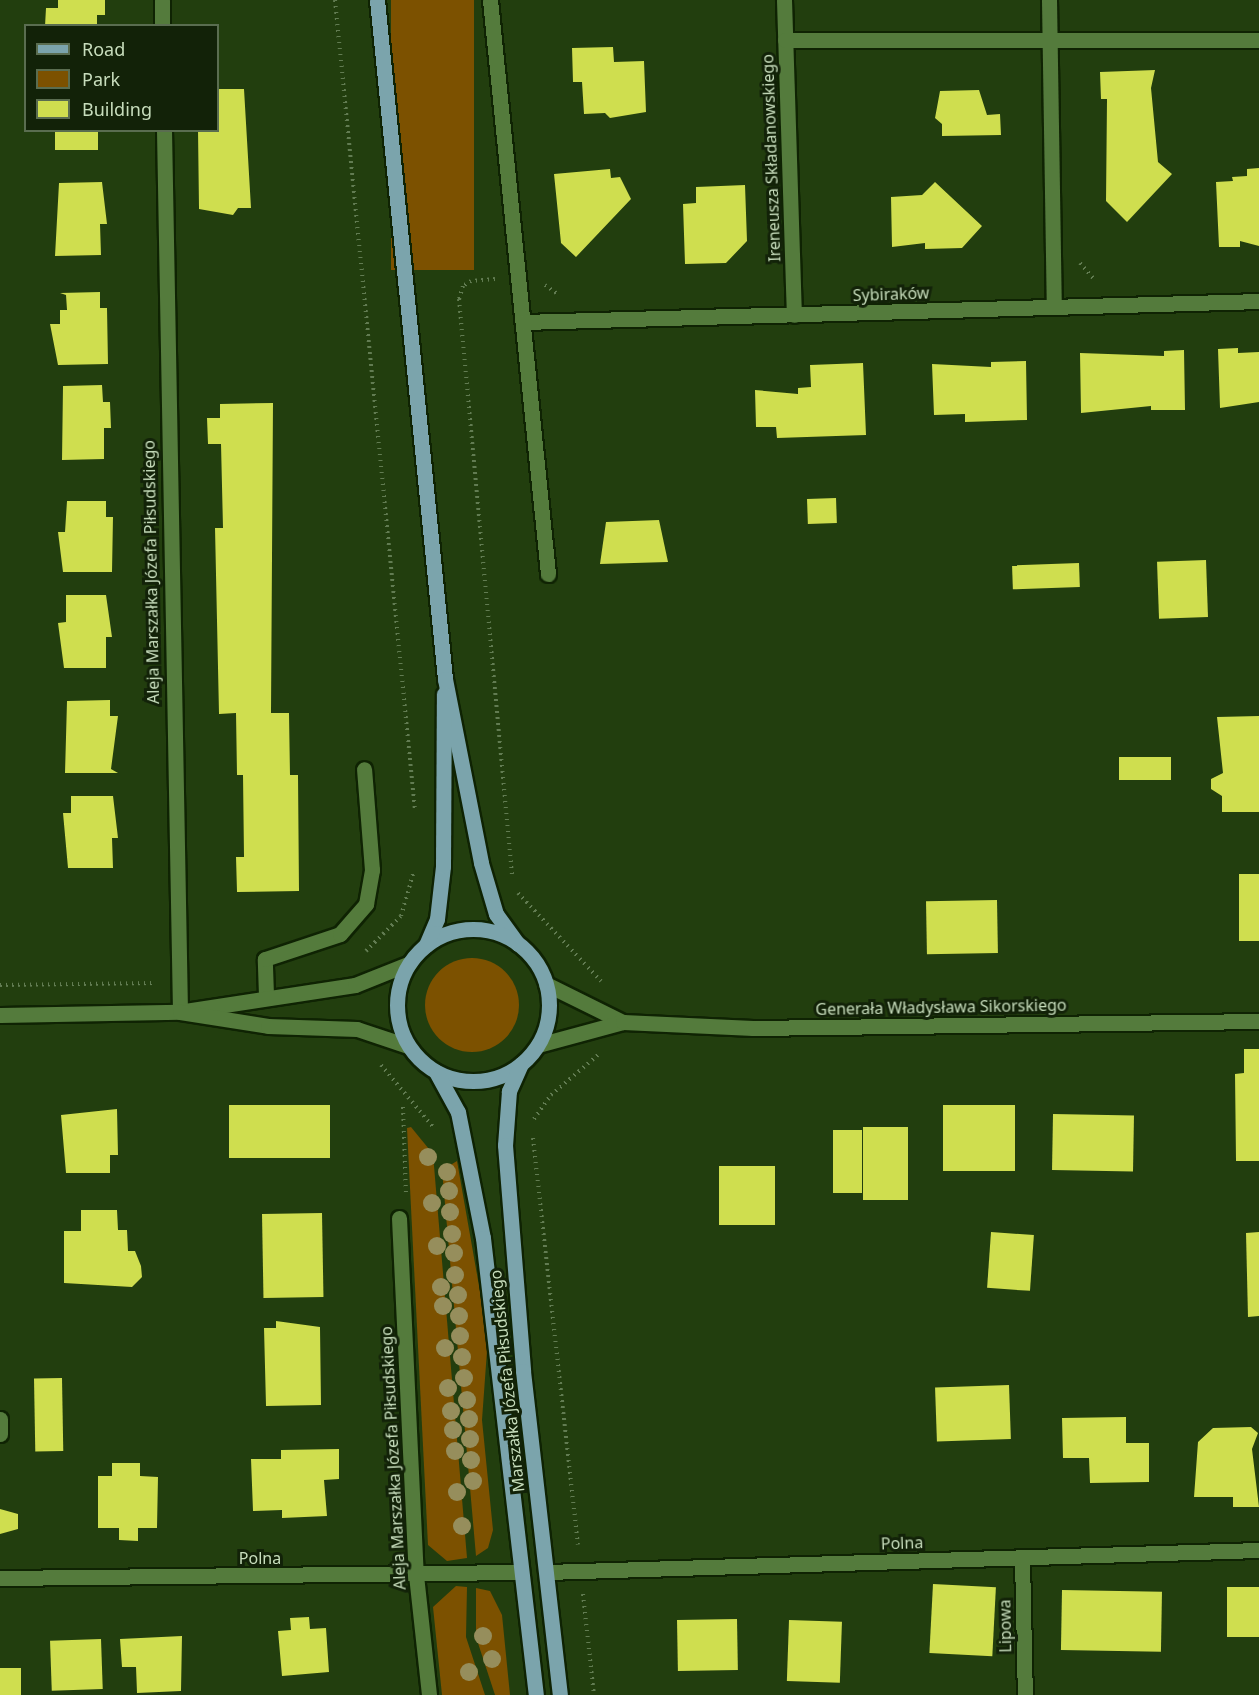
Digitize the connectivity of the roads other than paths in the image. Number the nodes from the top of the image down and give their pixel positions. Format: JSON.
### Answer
{"nodes":[{"id":1,"x":162,"y":0,"type":"edge"},
{"id":2,"x":377,"y":0,"type":"edge"},
{"id":3,"x":490,"y":0,"type":"edge"},
{"id":4,"x":783,"y":0,"type":"edge"},
{"id":5,"x":1048,"y":0,"type":"edge"},
{"id":6,"x":162,"y":24,"type":"edge"},
{"id":7,"x":1050,"y":39,"type":"junction"},
{"id":8,"x":785,"y":40,"type":"junction"},
{"id":9,"x":1259,"y":40,"type":"edge"},
{"id":10,"x":164,"y":132,"type":"edge"},
{"id":11,"x":1259,"y":301,"type":"edge"},
{"id":12,"x":1054,"y":307,"type":"junction"},
{"id":13,"x":794,"y":315,"type":"junction"},
{"id":14,"x":523,"y":322,"type":"junction"},
{"id":15,"x":548,"y":574,"type":"dead end"},
{"id":16,"x":445,"y":679,"type":"junction"},
{"id":17,"x":364,"y":769,"type":"dead end"},
{"id":18,"x":518,"y":944,"type":"junction"},
{"id":19,"x":426,"y":945,"type":"junction"},
{"id":20,"x":410,"y":963,"type":"junction"},
{"id":21,"x":546,"y":984,"type":"junction"},
{"id":22,"x":266,"y":995,"type":"junction"},
{"id":23,"x":180,"y":1012,"type":"junction"},
{"id":24,"x":0,"y":1015,"type":"edge"},
{"id":25,"x":1259,"y":1021,"type":"edge"},
{"id":26,"x":623,"y":1022,"type":"junction"},
{"id":27,"x":538,"y":1045,"type":"junction"},
{"id":28,"x":408,"y":1046,"type":"junction"},
{"id":29,"x":521,"y":1064,"type":"junction"},
{"id":30,"x":436,"y":1072,"type":"junction"},
{"id":31,"x":399,"y":1218,"type":"road end"},
{"id":32,"x":0,"y":1419,"type":"edge"},
{"id":33,"x":0,"y":1434,"type":"edge"},
{"id":34,"x":1259,"y":1550,"type":"edge"},
{"id":35,"x":1022,"y":1557,"type":"junction"},
{"id":36,"x":521,"y":1572,"type":"junction"},
{"id":37,"x":547,"y":1572,"type":"junction"},
{"id":38,"x":416,"y":1575,"type":"junction"},
{"id":39,"x":0,"y":1578,"type":"edge"},
{"id":40,"x":429,"y":1695,"type":"edge"},
{"id":41,"x":536,"y":1695,"type":"edge"},
{"id":42,"x":560,"y":1695,"type":"edge"},
{"id":43,"x":1025,"y":1695,"type":"edge"}],
"edges":[{"from":1,"to":6,"type":"street"},
{"from":2,"to":16,"type":"main road"},
{"from":3,"to":14,"type":"street"},
{"from":4,"to":8,"type":"street","name":"Ireneusza Składanowskiego"},
{"from":5,"to":7,"type":"street"},
{"from":7,"to":8,"type":"street"},
{"from":7,"to":9,"type":"street"},
{"from":7,"to":12,"type":"street"},
{"from":8,"to":13,"type":"street","name":"Ireneusza Składanowskiego"},
{"from":10,"to":23,"type":"street","name":"Aleja Marszałka Józefa Piłsudskiego"},
{"from":11,"to":12,"type":"street","name":"Sybiraków"},
{"from":12,"to":13,"type":"street","name":"Sybiraków"},
{"from":13,"to":14,"type":"street","name":"Sybiraków"},
{"from":14,"to":15,"type":"street"},
{"from":16,"to":18,"type":"main road"},
{"from":16,"to":19,"type":"main road"},
{"from":17,"to":22,"type":"street"},
{"from":18,"to":19,"type":"main road"},
{"from":18,"to":21,"type":"main road"},
{"from":19,"to":20,"type":"main road"},
{"from":20,"to":22,"type":"street"},
{"from":20,"to":28,"type":"main road"},
{"from":21,"to":26,"type":"street","name":"Generała Władysława Sikorskiego"},
{"from":21,"to":27,"type":"main road"},
{"from":22,"to":23,"type":"street"},
{"from":23,"to":24,"type":"street"},
{"from":23,"to":28,"type":"street"},
{"from":25,"to":26,"type":"street","name":"Generała Władysława Sikorskiego"},
{"from":26,"to":27,"type":"street","name":"Generała Władysława Sikorskiego"},
{"from":27,"to":29,"type":"main road"},
{"from":28,"to":30,"type":"main road"},
{"from":29,"to":30,"type":"main road"},
{"from":29,"to":37,"type":"main road","name":"Marszałka Józefa Piłsudskiego"},
{"from":30,"to":36,"type":"main road","name":"Marszałka Józefa Piłsudskiego"},
{"from":31,"to":38,"type":"street","name":"Aleja Marszałka Józefa Piłsudskiego"},
{"from":32,"to":33,"type":"street"},
{"from":34,"to":35,"type":"street","name":"Polna"},
{"from":35,"to":37,"type":"street","name":"Polna"},
{"from":35,"to":43,"type":"street","name":"Lipowa"},
{"from":36,"to":38,"type":"street","name":"Polna"},
{"from":36,"to":41,"type":"main road","name":"Marszałka Józefa Piłsudskiego"},
{"from":37,"to":42,"type":"main road","name":"Marszałka Józefa Piłsudskiego"},
{"from":38,"to":39,"type":"street","name":"Polna"},
{"from":38,"to":40,"type":"street","name":"Aleja Marszałka Józefa Piłsudskiego"}]}
